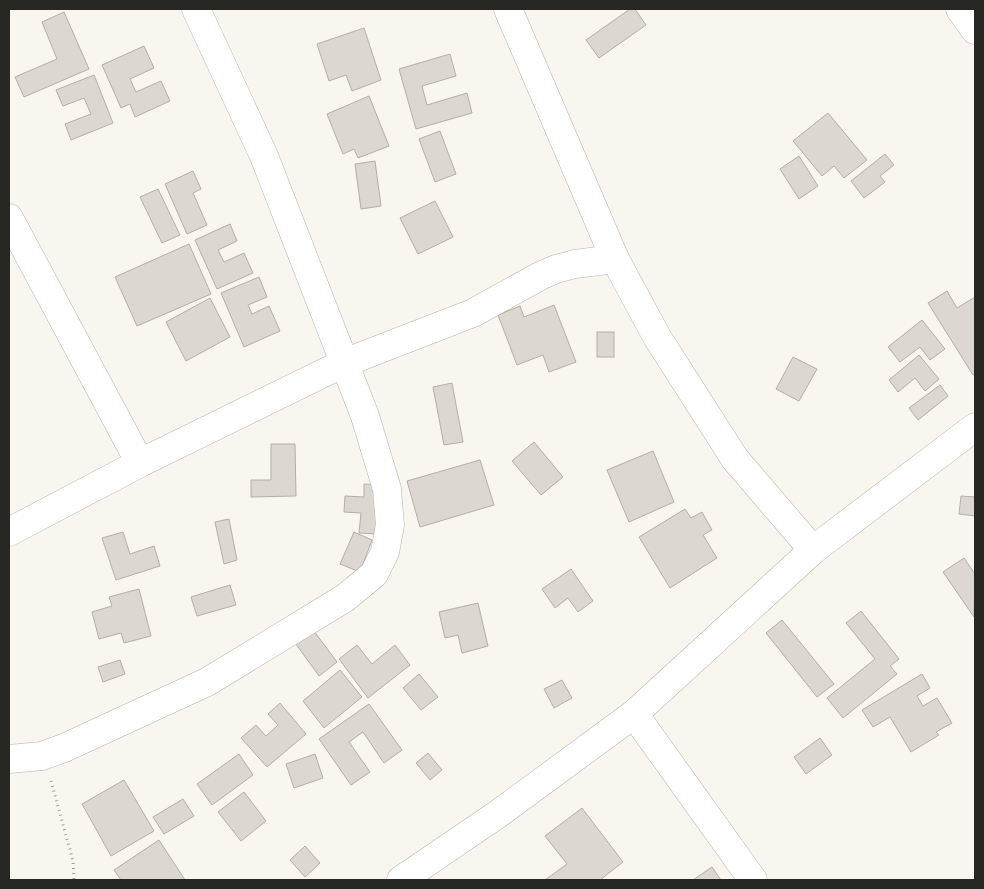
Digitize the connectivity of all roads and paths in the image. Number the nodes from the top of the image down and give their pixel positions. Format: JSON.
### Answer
{"nodes":[{"id":1,"x":196,"y":9,"type":"edge"},
{"id":2,"x":508,"y":9,"type":"edge"},
{"id":3,"x":960,"y":9,"type":"edge"},
{"id":4,"x":975,"y":30,"type":"edge"},
{"id":5,"x":9,"y":218,"type":"edge"},
{"id":6,"x":615,"y":259,"type":"junction"},
{"id":7,"x":344,"y":362,"type":"junction"},
{"id":8,"x":975,"y":427,"type":"edge"},
{"id":9,"x":140,"y":463,"type":"junction"},
{"id":10,"x":9,"y":532,"type":"edge"},
{"id":11,"x":812,"y":550,"type":"junction"},
{"id":12,"x":634,"y":714,"type":"junction"},
{"id":13,"x":42,"y":756,"type":"junction"},
{"id":14,"x":9,"y":759,"type":"edge"},
{"id":15,"x":74,"y":880,"type":"edge"},
{"id":16,"x":401,"y":880,"type":"edge"},
{"id":17,"x":753,"y":880,"type":"edge"}],
"edges":[{"from":1,"to":7,"type":"street"},
{"from":2,"to":6,"type":"street"},
{"from":3,"to":4,"type":"street"},
{"from":5,"to":9,"type":"street"},
{"from":6,"to":7,"type":"street"},
{"from":6,"to":11,"type":"street"},
{"from":7,"to":9,"type":"street"},
{"from":7,"to":13,"type":"street"},
{"from":8,"to":11,"type":"street"},
{"from":9,"to":10,"type":"street"},
{"from":11,"to":12,"type":"street"},
{"from":12,"to":16,"type":"street"},
{"from":12,"to":17,"type":"street"},
{"from":13,"to":14,"type":"street"},
{"from":13,"to":15,"type":"path"}]}
